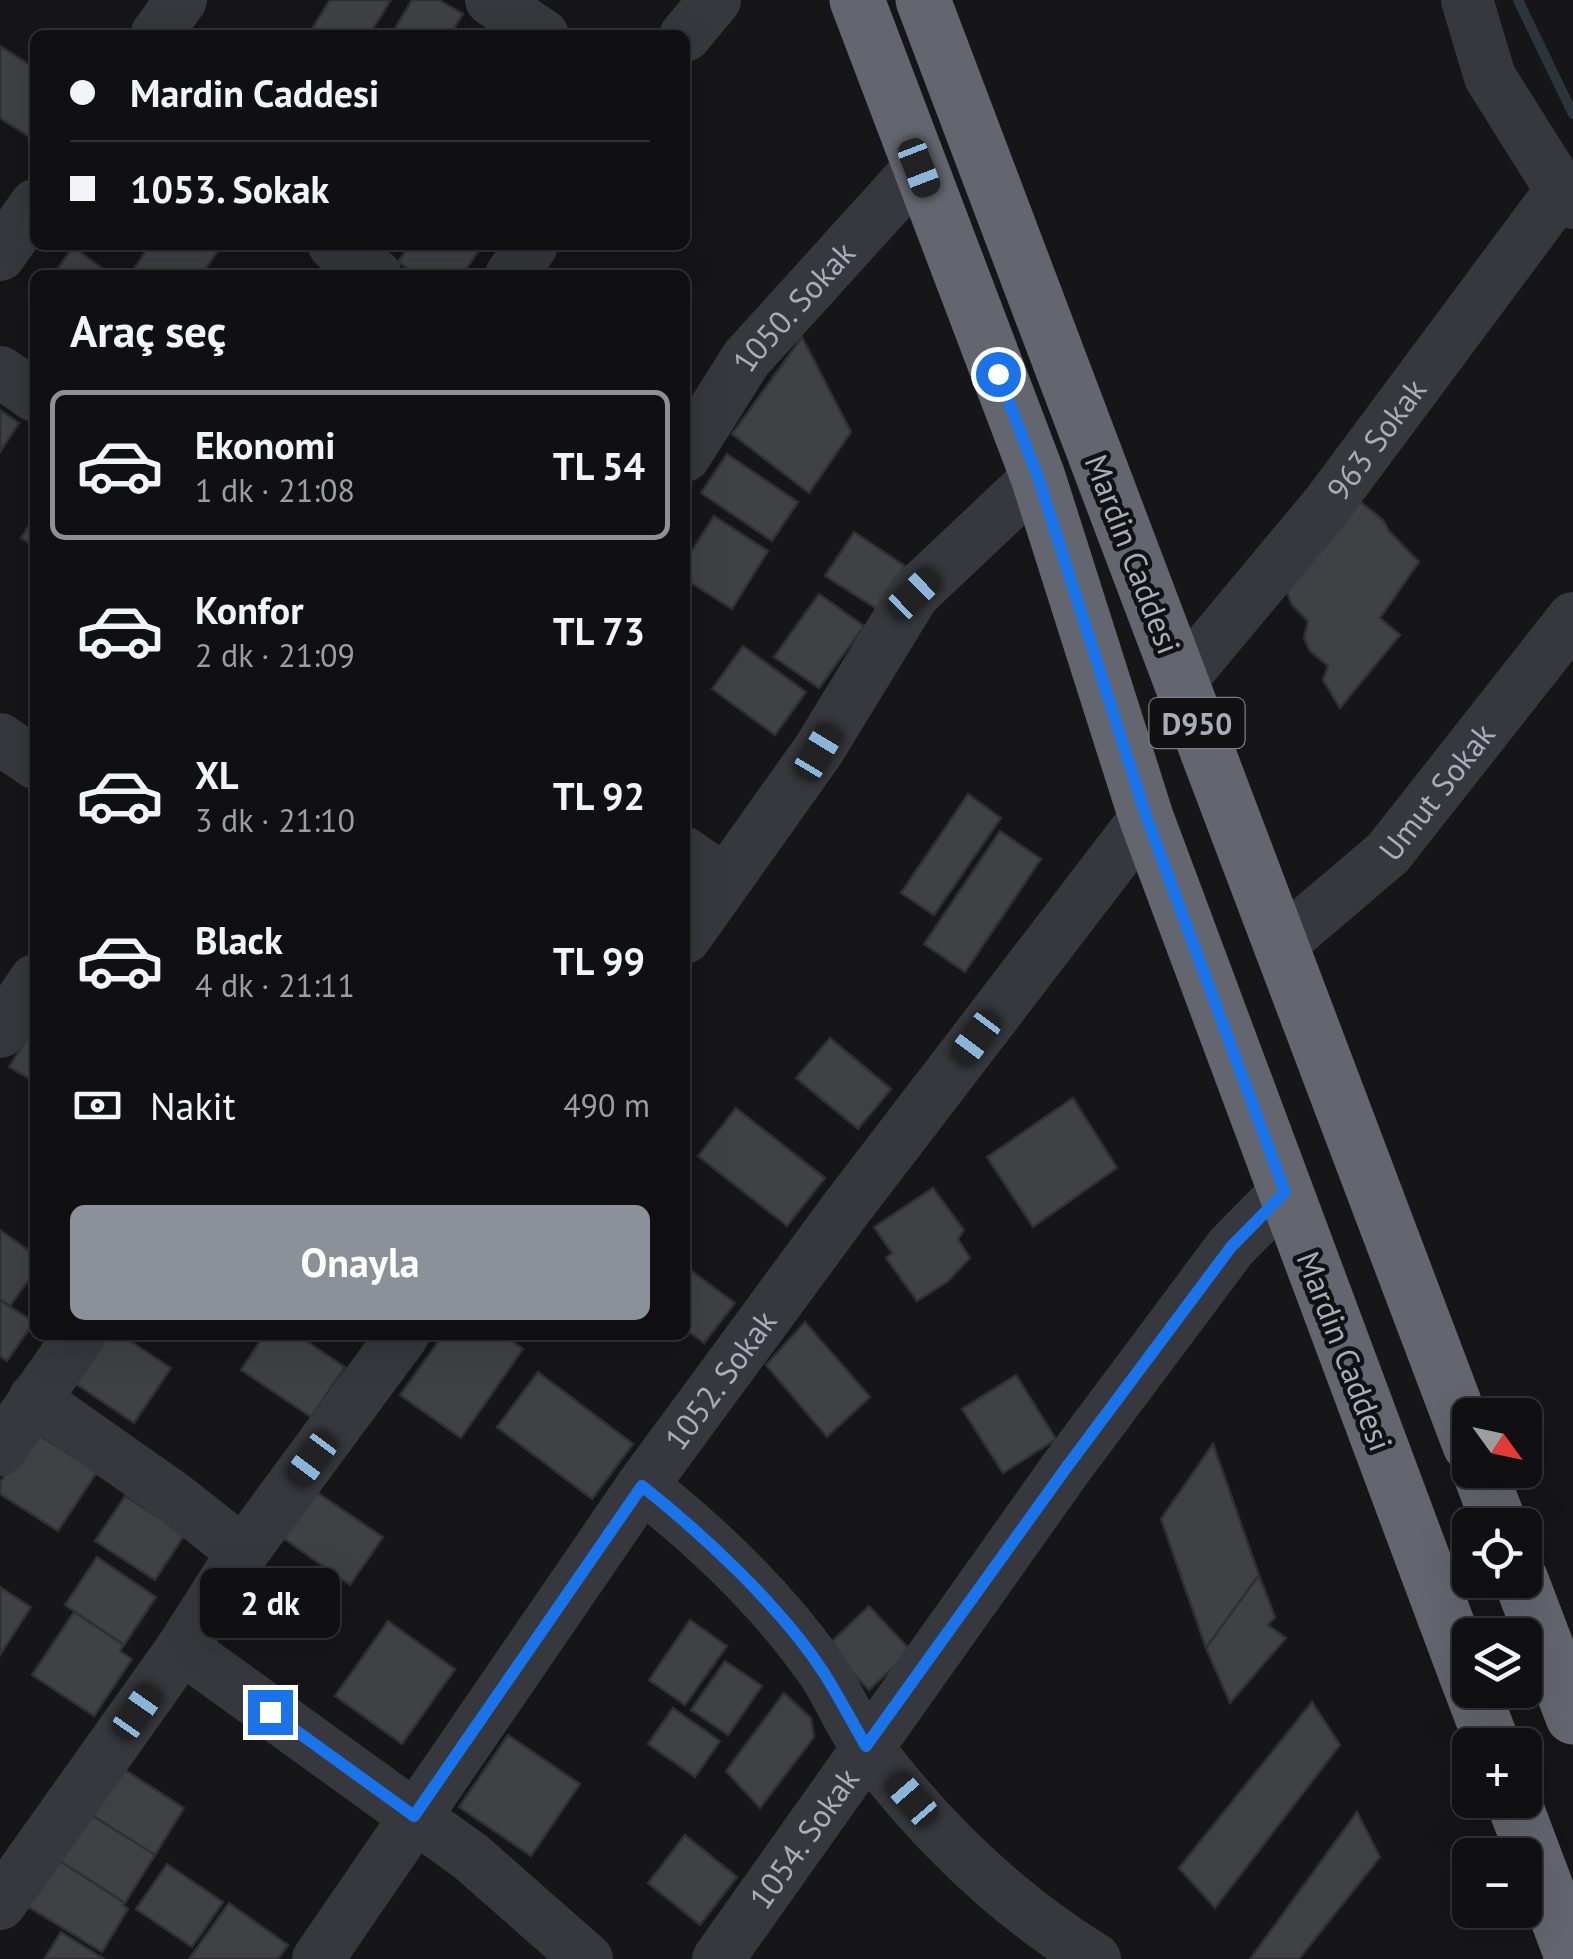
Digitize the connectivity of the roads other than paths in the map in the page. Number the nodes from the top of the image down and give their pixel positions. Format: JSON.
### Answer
{"nodes":[{"id":1,"x":182,"y":0,"type":"edge"},
{"id":2,"x":491,"y":0,"type":"edge"},
{"id":3,"x":715,"y":0,"type":"edge"},
{"id":4,"x":857,"y":0,"type":"edge"},
{"id":5,"x":923,"y":0,"type":"edge"},
{"id":6,"x":1467,"y":0,"type":"edge"},
{"id":7,"x":160,"y":30,"type":"edge"},
{"id":8,"x":536,"y":30,"type":"edge"},
{"id":9,"x":690,"y":30,"type":"edge"},
{"id":10,"x":919,"y":168,"type":"junction"},
{"id":11,"x":1567,"y":196,"type":"edge"},
{"id":12,"x":30,"y":213,"type":"edge"},
{"id":13,"x":341,"y":250,"type":"edge"},
{"id":14,"x":0,"y":255,"type":"edge"},
{"id":15,"x":369,"y":270,"type":"edge"},
{"id":16,"x":0,"y":372,"type":"edge"},
{"id":17,"x":30,"y":393,"type":"edge"},
{"id":18,"x":690,"y":448,"type":"edge"},
{"id":19,"x":1038,"y":477,"type":"junction"},
{"id":20,"x":1573,"y":618,"type":"edge"},
{"id":21,"x":1180,"y":680,"type":"junction"},
{"id":22,"x":0,"y":739,"type":"edge"},
{"id":23,"x":30,"y":760,"type":"edge"},
{"id":24,"x":1146,"y":816,"type":"junction"},
{"id":25,"x":705,"y":867,"type":"edge"},
{"id":26,"x":690,"y":920,"type":"edge"},
{"id":27,"x":1280,"y":945,"type":"junction"},
{"id":28,"x":30,"y":987,"type":"edge"},
{"id":29,"x":0,"y":1032,"type":"edge"},
{"id":30,"x":1285,"y":1192,"type":"junction"},
{"id":31,"x":76,"y":1340,"type":"edge"},
{"id":32,"x":399,"y":1340,"type":"edge"},
{"id":33,"x":34,"y":1399,"type":"junction"},
{"id":34,"x":1452,"y":1399,"type":"edge"},
{"id":35,"x":0,"y":1450,"type":"edge"},
{"id":36,"x":642,"y":1486,"type":"junction"},
{"id":37,"x":243,"y":1552,"type":"junction"},
{"id":38,"x":1528,"y":1598,"type":"edge"},
{"id":39,"x":1452,"y":1636,"type":"edge"},
{"id":40,"x":182,"y":1648,"type":"junction"},
{"id":41,"x":1573,"y":1717,"type":"edge"},
{"id":42,"x":866,"y":1746,"type":"junction"},
{"id":43,"x":414,"y":1816,"type":"junction"},
{"id":44,"x":1520,"y":1818,"type":"edge"},
{"id":45,"x":0,"y":1904,"type":"edge"},
{"id":46,"x":1038,"y":1944,"type":"edge"},
{"id":47,"x":318,"y":1959,"type":"edge"},
{"id":48,"x":587,"y":1959,"type":"edge"},
{"id":49,"x":718,"y":1959,"type":"edge"},
{"id":50,"x":1095,"y":1959,"type":"edge"},
{"id":51,"x":1573,"y":1959,"type":"edge"}],
"edges":[{"from":1,"to":7,"type":"street"},
{"from":2,"to":8,"type":"street"},
{"from":3,"to":9,"type":"street"},
{"from":4,"to":10,"type":"highway","name":"Mardin Caddesi","number":"D950"},
{"from":5,"to":21,"type":"highway","name":"Mardin Caddesi","number":"D950"},
{"from":6,"to":11,"type":"street"},
{"from":10,"to":18,"type":"street","name":"1050. Sokak"},
{"from":10,"to":19,"type":"highway","name":"Mardin Caddesi","number":"D950"},
{"from":11,"to":21,"type":"street","name":"963 Sokak"},
{"from":12,"to":14,"type":"street"},
{"from":13,"to":15,"type":"street"},
{"from":16,"to":17,"type":"street"},
{"from":19,"to":24,"type":"highway","name":"Mardin Caddesi","number":"D950"},
{"from":19,"to":25,"type":"street"},
{"from":20,"to":27,"type":"street","name":"Umut Sokak"},
{"from":21,"to":27,"type":"highway","name":"Mardin Caddesi","number":"D950"},
{"from":22,"to":23,"type":"street"},
{"from":24,"to":30,"type":"highway","name":"Mardin Caddesi","number":"D950"},
{"from":24,"to":36,"type":"street","name":"1052. Sokak"},
{"from":25,"to":26,"type":"street"},
{"from":27,"to":34,"type":"highway","name":"Mardin Caddesi","number":"D950"},
{"from":28,"to":29,"type":"street"},
{"from":30,"to":39,"type":"highway","name":"Mardin Caddesi","number":"D950"},
{"from":30,"to":42,"type":"street","name":"1054. Sokak"},
{"from":31,"to":33,"type":"street"},
{"from":32,"to":37,"type":"street"},
{"from":33,"to":35,"type":"street"},
{"from":33,"to":37,"type":"street"},
{"from":36,"to":42,"type":"street"},
{"from":36,"to":43,"type":"street","name":"1052. Sokak"},
{"from":37,"to":40,"type":"street"},
{"from":38,"to":41,"type":"highway"},
{"from":40,"to":43,"type":"street"},
{"from":40,"to":45,"type":"street"},
{"from":42,"to":46,"type":"street"},
{"from":42,"to":49,"type":"street","name":"1054. Sokak"},
{"from":43,"to":47,"type":"street","name":"1052. Sokak"},
{"from":43,"to":48,"type":"street"},
{"from":44,"to":51,"type":"highway"},
{"from":46,"to":50,"type":"street"}]}
